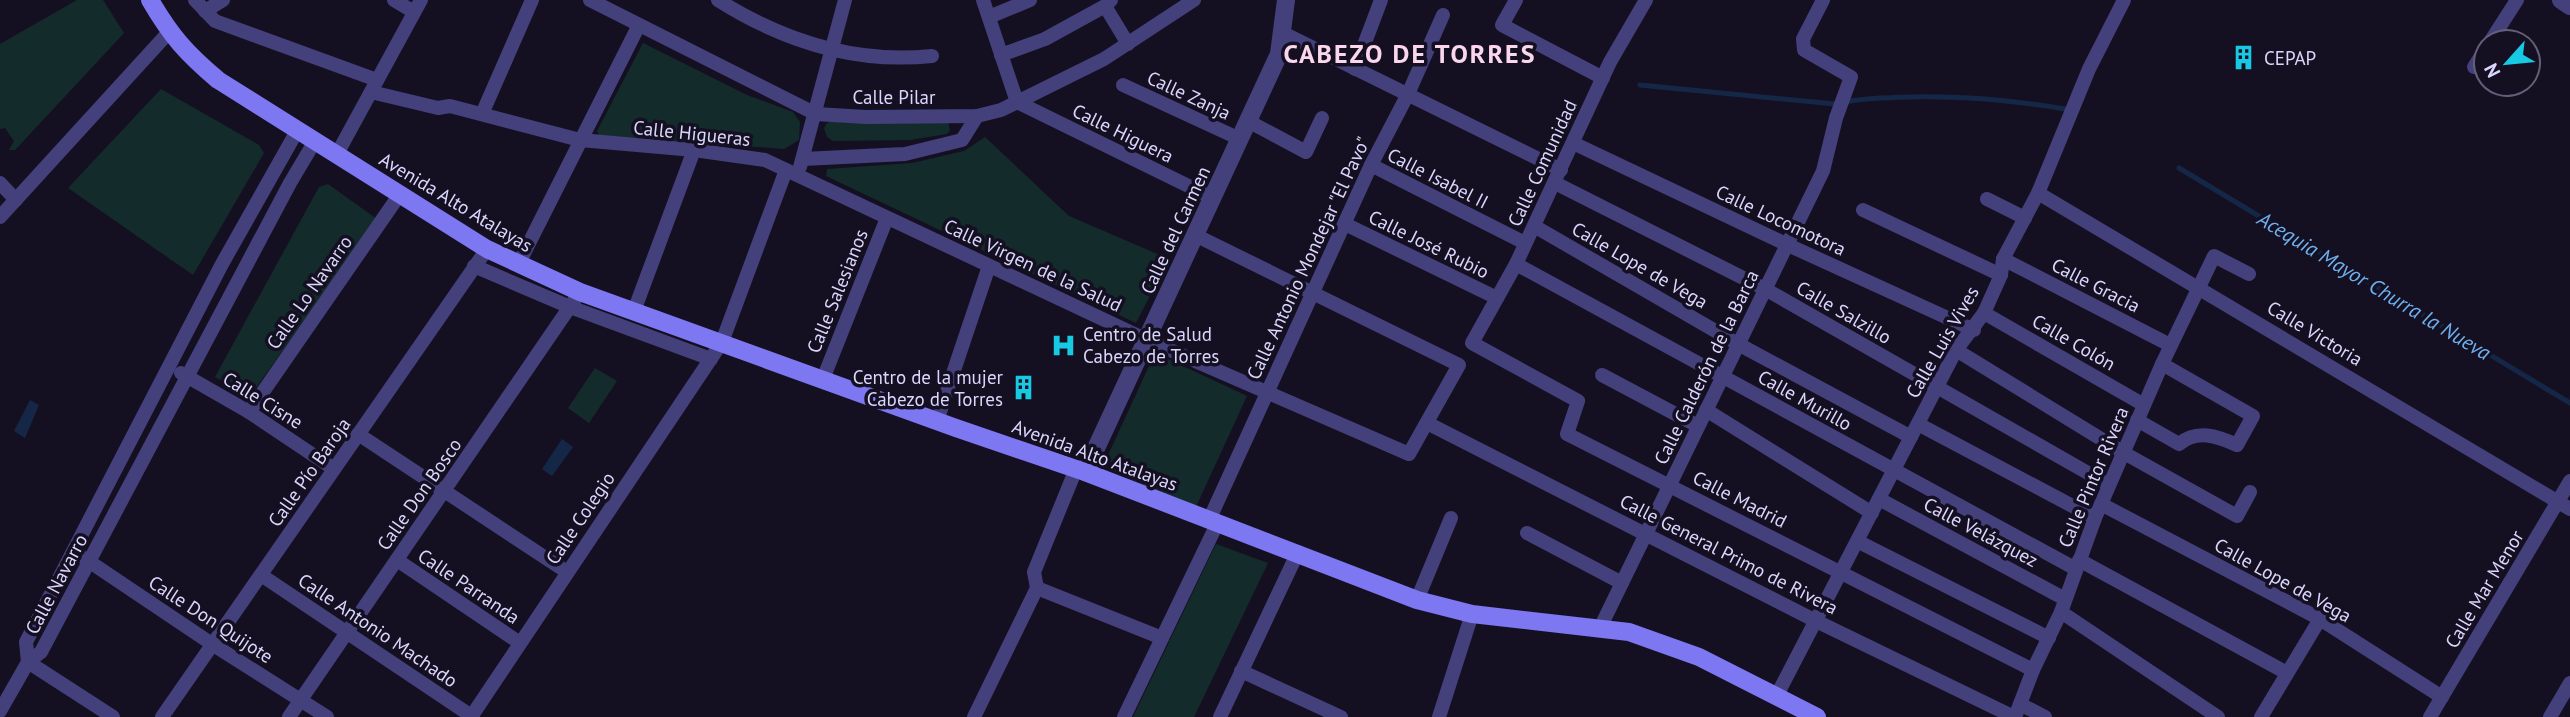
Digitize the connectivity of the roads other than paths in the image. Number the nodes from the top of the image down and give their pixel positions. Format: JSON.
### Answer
{"nodes":[{"id":1,"x":150,"y":0,"type":"edge"},
{"id":2,"x":195,"y":0,"type":"edge"},
{"id":3,"x":223,"y":0,"type":"edge"},
{"id":4,"x":394,"y":0,"type":"edge"},
{"id":5,"x":532,"y":0,"type":"edge"},
{"id":6,"x":590,"y":0,"type":"edge"},
{"id":7,"x":718,"y":0,"type":"edge"},
{"id":8,"x":845,"y":0,"type":"edge"},
{"id":9,"x":983,"y":0,"type":"edge"},
{"id":10,"x":1030,"y":0,"type":"edge"},
{"id":11,"x":1194,"y":0,"type":"edge"},
{"id":12,"x":1286,"y":0,"type":"edge"},
{"id":13,"x":1381,"y":0,"type":"edge"},
{"id":14,"x":1646,"y":0,"type":"edge"},
{"id":15,"x":1823,"y":0,"type":"edge"},
{"id":16,"x":2124,"y":0,"type":"edge"},
{"id":17,"x":2517,"y":0,"type":"edge"},
{"id":18,"x":2561,"y":0,"type":"edge"},
{"id":19,"x":1522,"y":2,"type":"edge"},
{"id":20,"x":1108,"y":3,"type":"edge"},
{"id":21,"x":418,"y":6,"type":"edge"},
{"id":22,"x":2570,"y":6,"type":"edge"},
{"id":23,"x":205,"y":11,"type":"junction"},
{"id":24,"x":1443,"y":15,"type":"dead end"},
{"id":25,"x":989,"y":17,"type":"junction"},
{"id":26,"x":639,"y":25,"type":"junction"},
{"id":27,"x":2499,"y":28,"type":"edge"},
{"id":28,"x":169,"y":32,"type":"junction"},
{"id":29,"x":1283,"y":33,"type":"junction"},
{"id":30,"x":1128,"y":44,"type":"junction"},
{"id":31,"x":833,"y":50,"type":"junction"},
{"id":32,"x":1001,"y":55,"type":"junction"},
{"id":33,"x":932,"y":56,"type":"dead end"},
{"id":34,"x":1355,"y":69,"type":"junction"},
{"id":35,"x":1603,"y":78,"type":"junction"},
{"id":36,"x":1123,"y":85,"type":"dead end"},
{"id":37,"x":374,"y":86,"type":"junction"},
{"id":38,"x":1408,"y":94,"type":"junction"},
{"id":39,"x":1017,"y":102,"type":"junction"},
{"id":40,"x":482,"y":114,"type":"junction"},
{"id":41,"x":816,"y":114,"type":"junction"},
{"id":42,"x":978,"y":116,"type":"junction"},
{"id":43,"x":1322,"y":118,"type":"dead end"},
{"id":44,"x":1248,"y":121,"type":"junction"},
{"id":45,"x":297,"y":131,"type":"junction"},
{"id":46,"x":1240,"y":139,"type":"junction"},
{"id":47,"x":315,"y":141,"type":"junction"},
{"id":48,"x":580,"y":141,"type":"junction"},
{"id":49,"x":1573,"y":143,"type":"junction"},
{"id":50,"x":694,"y":150,"type":"junction"},
{"id":51,"x":337,"y":154,"type":"junction"},
{"id":52,"x":803,"y":159,"type":"junction"},
{"id":53,"x":1371,"y":165,"type":"junction"},
{"id":54,"x":791,"y":172,"type":"junction"},
{"id":55,"x":1558,"y":177,"type":"junction"},
{"id":56,"x":0,"y":183,"type":"edge"},
{"id":57,"x":2038,"y":192,"type":"junction"},
{"id":58,"x":400,"y":194,"type":"junction"},
{"id":59,"x":1213,"y":198,"type":"junction"},
{"id":60,"x":1987,"y":199,"type":"dead end"},
{"id":61,"x":16,"y":200,"type":"junction"},
{"id":62,"x":1863,"y":209,"type":"dead end"},
{"id":63,"x":0,"y":217,"type":"edge"},
{"id":64,"x":887,"y":218,"type":"junction"},
{"id":65,"x":2025,"y":218,"type":"junction"},
{"id":66,"x":1345,"y":224,"type":"junction"},
{"id":67,"x":1534,"y":226,"type":"junction"},
{"id":68,"x":1195,"y":235,"type":"junction"},
{"id":69,"x":1525,"y":243,"type":"junction"},
{"id":70,"x":1788,"y":246,"type":"junction"},
{"id":71,"x":486,"y":249,"type":"junction"},
{"id":72,"x":2003,"y":259,"type":"junction"},
{"id":73,"x":1516,"y":264,"type":"junction"},
{"id":74,"x":518,"y":265,"type":"junction"},
{"id":75,"x":474,"y":266,"type":"junction"},
{"id":76,"x":989,"y":266,"type":"junction"},
{"id":77,"x":2249,"y":274,"type":"dead end"},
{"id":78,"x":2001,"y":275,"type":"junction"},
{"id":79,"x":2199,"y":286,"type":"junction"},
{"id":80,"x":1765,"y":289,"type":"junction"},
{"id":81,"x":1314,"y":294,"type":"junction"},
{"id":82,"x":1497,"y":298,"type":"junction"},
{"id":83,"x":575,"y":300,"type":"junction"},
{"id":84,"x":634,"y":311,"type":"junction"},
{"id":85,"x":1984,"y":313,"type":"junction"},
{"id":86,"x":1974,"y":330,"type":"junction"},
{"id":87,"x":1146,"y":340,"type":"junction"},
{"id":88,"x":722,"y":342,"type":"junction"},
{"id":89,"x":1472,"y":343,"type":"joint"},
{"id":90,"x":1738,"y":344,"type":"junction"},
{"id":91,"x":2170,"y":345,"type":"junction"},
{"id":92,"x":1956,"y":350,"type":"junction"},
{"id":93,"x":711,"y":359,"type":"junction"},
{"id":94,"x":2162,"y":364,"type":"junction"},
{"id":95,"x":170,"y":365,"type":"junction"},
{"id":96,"x":1602,"y":375,"type":"dead end"},
{"id":97,"x":1722,"y":376,"type":"junction"},
{"id":98,"x":188,"y":377,"type":"junction"},
{"id":99,"x":823,"y":379,"type":"junction"},
{"id":100,"x":1937,"y":387,"type":"junction"},
{"id":101,"x":1267,"y":392,"type":"junction"},
{"id":102,"x":2144,"y":405,"type":"junction"},
{"id":103,"x":1706,"y":410,"type":"junction"},
{"id":104,"x":249,"y":412,"type":"junction"},
{"id":105,"x":2137,"y":420,"type":"junction"},
{"id":106,"x":937,"y":421,"type":"junction"},
{"id":107,"x":1427,"y":423,"type":"junction"},
{"id":108,"x":1698,"y":426,"type":"junction"},
{"id":109,"x":1915,"y":430,"type":"junction"},
{"id":110,"x":358,"y":434,"type":"junction"},
{"id":111,"x":2124,"y":453,"type":"junction"},
{"id":112,"x":334,"y":469,"type":"junction"},
{"id":113,"x":1894,"y":470,"type":"junction"},
{"id":114,"x":1081,"y":471,"type":"junction"},
{"id":115,"x":2570,"y":481,"type":"edge"},
{"id":116,"x":1670,"y":485,"type":"junction"},
{"id":117,"x":2109,"y":485,"type":"junction"},
{"id":118,"x":444,"y":491,"type":"junction"},
{"id":119,"x":2250,"y":492,"type":"dead end"},
{"id":120,"x":1879,"y":499,"type":"junction"},
{"id":121,"x":2564,"y":506,"type":"edge"},
{"id":122,"x":2098,"y":511,"type":"junction"},
{"id":123,"x":1872,"y":513,"type":"junction"},
{"id":124,"x":1451,"y":518,"type":"dead end"},
{"id":125,"x":1214,"y":520,"type":"junction"},
{"id":126,"x":1527,"y":533,"type":"dead end"},
{"id":127,"x":1646,"y":533,"type":"junction"},
{"id":128,"x":1857,"y":541,"type":"junction"},
{"id":129,"x":74,"y":551,"type":"junction"},
{"id":130,"x":1298,"y":552,"type":"junction"},
{"id":131,"x":397,"y":560,"type":"junction"},
{"id":132,"x":90,"y":561,"type":"junction"},
{"id":133,"x":2078,"y":565,"type":"junction"},
{"id":134,"x":567,"y":572,"type":"junction"},
{"id":135,"x":1841,"y":572,"type":"junction"},
{"id":136,"x":261,"y":575,"type":"junction"},
{"id":137,"x":1622,"y":583,"type":"junction"},
{"id":138,"x":1037,"y":588,"type":"junction"},
{"id":139,"x":1417,"y":600,"type":"junction"},
{"id":140,"x":2063,"y":606,"type":"junction"},
{"id":141,"x":1472,"y":614,"type":"junction"},
{"id":142,"x":2320,"y":619,"type":"junction"},
{"id":143,"x":1816,"y":621,"type":"junction"},
{"id":144,"x":1600,"y":628,"type":"junction"},
{"id":145,"x":347,"y":633,"type":"junction"},
{"id":146,"x":1161,"y":638,"type":"junction"},
{"id":147,"x":2049,"y":638,"type":"junction"},
{"id":148,"x":520,"y":643,"type":"junction"},
{"id":149,"x":212,"y":644,"type":"junction"},
{"id":150,"x":28,"y":662,"type":"junction"},
{"id":151,"x":2034,"y":670,"type":"junction"},
{"id":152,"x":1241,"y":671,"type":"junction"},
{"id":153,"x":2287,"y":673,"type":"junction"},
{"id":154,"x":2570,"y":683,"type":"edge"},
{"id":155,"x":1776,"y":697,"type":"junction"},
{"id":156,"x":2442,"y":697,"type":"junction"},
{"id":157,"x":301,"y":700,"type":"junction"},
{"id":158,"x":0,"y":711,"type":"edge"},
{"id":159,"x":2016,"y":713,"type":"edge"},
{"id":160,"x":113,"y":717,"type":"edge"},
{"id":161,"x":162,"y":717,"type":"edge"},
{"id":162,"x":289,"y":717,"type":"edge"},
{"id":163,"x":327,"y":717,"type":"edge"},
{"id":164,"x":472,"y":717,"type":"edge"},
{"id":165,"x":974,"y":717,"type":"edge"},
{"id":166,"x":1124,"y":717,"type":"edge"},
{"id":167,"x":1220,"y":717,"type":"edge"},
{"id":168,"x":1341,"y":717,"type":"edge"},
{"id":169,"x":1439,"y":717,"type":"edge"},
{"id":170,"x":1817,"y":717,"type":"edge"},
{"id":171,"x":2045,"y":717,"type":"edge"},
{"id":172,"x":2218,"y":717,"type":"edge"},
{"id":173,"x":2261,"y":717,"type":"edge"},
{"id":174,"x":2430,"y":717,"type":"edge"},
{"id":175,"x":2550,"y":717,"type":"edge"}],
"edges":[{"from":1,"to":28,"type":"main road","name":"Avenida Alto Atalayas"},
{"from":2,"to":23,"type":"street","name":"Calle Higueras"},
{"from":3,"to":23,"type":"street"},
{"from":4,"to":21,"type":"street"},
{"from":5,"to":40,"type":"street"},
{"from":6,"to":26,"type":"street","name":"Calle Pilar"},
{"from":7,"to":31,"type":"street"},
{"from":8,"to":31,"type":"street","name":"Calle Colegio"},
{"from":9,"to":25,"type":"street"},
{"from":10,"to":25,"type":"street"},
{"from":11,"to":30,"type":"street","name":"Calle Pilar"},
{"from":12,"to":29,"type":"street","name":"Calle del Carmen"},
{"from":13,"to":34,"type":"street"},
{"from":14,"to":35,"type":"street","name":"Calle Comunidad"},
{"from":15,"to":70,"type":"street","name":"Calle Calderón de la Barca"},
{"from":16,"to":57,"type":"street","name":"Calle Luis Vives"},
{"from":17,"to":27,"type":"street"},
{"from":18,"to":22,"type":"street"},
{"from":19,"to":35,"type":"street"},
{"from":20,"to":30,"type":"street"},
{"from":20,"to":32,"type":"street"},
{"from":21,"to":37,"type":"street"},
{"from":23,"to":37,"type":"street","name":"Calle Higueras"},
{"from":24,"to":38,"type":"street","name":"Calle Antonio Mondejar \"El Pavo\""},
{"from":25,"to":32,"type":"street"},
{"from":26,"to":41,"type":"street","name":"Calle Pilar"},
{"from":26,"to":48,"type":"street"},
{"from":28,"to":45,"type":"main road","name":"Avenida Alto Atalayas"},
{"from":28,"to":61,"type":"street"},
{"from":29,"to":34,"type":"street","name":"Calle Salzillo"},
{"from":29,"to":44,"type":"street","name":"Calle del Carmen"},
{"from":30,"to":39,"type":"street","name":"Calle Pilar"},
{"from":31,"to":33,"type":"street"},
{"from":31,"to":41,"type":"street","name":"Calle Colegio"},
{"from":32,"to":39,"type":"street"},
{"from":34,"to":38,"type":"street","name":"Calle Salzillo"},
{"from":35,"to":49,"type":"street","name":"Calle Comunidad"},
{"from":36,"to":46,"type":"street","name":"Calle Zanja"},
{"from":37,"to":40,"type":"street","name":"Calle Higueras"},
{"from":37,"to":51,"type":"street"},
{"from":38,"to":53,"type":"street","name":"Calle Antonio Mondejar \"El Pavo\""},
{"from":38,"to":55,"type":"street","name":"Calle Salzillo"},
{"from":39,"to":42,"type":"street","name":"Calle Pilar"},
{"from":39,"to":59,"type":"street","name":"Calle Higuera"},
{"from":40,"to":48,"type":"street","name":"Calle Higueras"},
{"from":41,"to":42,"type":"street","name":"Calle Pilar"},
{"from":41,"to":52,"type":"street","name":"Calle Colegio"},
{"from":42,"to":52,"type":"street"},
{"from":43,"to":44,"type":"street","name":"Calle Zanja"},
{"from":44,"to":46,"type":"street","name":"Calle del Carmen"},
{"from":45,"to":47,"type":"main road","name":"Avenida Alto Atalayas"},
{"from":45,"to":95,"type":"street","name":"Calle Navarro"},
{"from":46,"to":59,"type":"street","name":"Calle del Carmen"},
{"from":47,"to":51,"type":"main road","name":"Avenida Alto Atalayas"},
{"from":47,"to":98,"type":"street","name":"Calle Navarro"},
{"from":48,"to":50,"type":"street","name":"Calle Higueras"},
{"from":48,"to":74,"type":"street"},
{"from":49,"to":55,"type":"street","name":"Calle Comunidad"},
{"from":49,"to":70,"type":"street","name":"Calle Locomotora"},
{"from":50,"to":54,"type":"street","name":"Calle Higueras"},
{"from":50,"to":84,"type":"street"},
{"from":51,"to":58,"type":"main road","name":"Avenida Alto Atalayas"},
{"from":52,"to":54,"type":"street","name":"Calle Colegio"},
{"from":53,"to":66,"type":"street","name":"Calle Antonio Mondejar \"El Pavo\""},
{"from":53,"to":69,"type":"street","name":"Calle Isabel II"},
{"from":54,"to":64,"type":"street","name":"Calle Virgen de la Salud"},
{"from":54,"to":88,"type":"street","name":"Calle Colegio"},
{"from":55,"to":67,"type":"street","name":"Calle Comunidad"},
{"from":55,"to":80,"type":"street","name":"Calle Salzillo"},
{"from":56,"to":61,"type":"street"},
{"from":57,"to":65,"type":"street","name":"Calle Luis Vives"},
{"from":57,"to":79,"type":"street","name":"Calle Victoria"},
{"from":58,"to":71,"type":"main road","name":"Avenida Alto Atalayas"},
{"from":58,"to":104,"type":"street","name":"Calle Lo Navarro"},
{"from":59,"to":68,"type":"street","name":"Calle del Carmen"},
{"from":60,"to":65,"type":"street"},
{"from":61,"to":63,"type":"street"},
{"from":62,"to":78,"type":"street"},
{"from":64,"to":76,"type":"street","name":"Calle Virgen de la Salud"},
{"from":64,"to":99,"type":"street","name":"Calle Salesianos"},
{"from":65,"to":72,"type":"street","name":"Calle Luis Vives"},
{"from":66,"to":81,"type":"street","name":"Calle Antonio Mondejar \"El Pavo\""},
{"from":66,"to":82,"type":"street","name":"Calle José Rubio"},
{"from":67,"to":69,"type":"street","name":"Calle Comunidad"},
{"from":67,"to":90,"type":"street","name":"Calle Lope de Vega"},
{"from":68,"to":81,"type":"street"},
{"from":68,"to":87,"type":"street","name":"Calle del Carmen"},
{"from":69,"to":73,"type":"street","name":"Calle Comunidad"},
{"from":70,"to":80,"type":"street","name":"Calle Calderón de la Barca"},
{"from":70,"to":86,"type":"street","name":"Calle Locomotora"},
{"from":71,"to":74,"type":"main road","name":"Avenida Alto Atalayas"},
{"from":71,"to":75,"type":"street","name":"Calle Pío Baroja"},
{"from":72,"to":78,"type":"street","name":"Calle Luis Vives"},
{"from":72,"to":91,"type":"street","name":"Calle Gracia"},
{"from":73,"to":82,"type":"street","name":"Calle Comunidad"},
{"from":73,"to":97,"type":"street","name":"Calle Murillo"},
{"from":74,"to":83,"type":"main road","name":"Avenida Alto Atalayas"},
{"from":75,"to":83,"type":"street"},
{"from":75,"to":110,"type":"street","name":"Calle Pío Baroja"},
{"from":76,"to":87,"type":"street","name":"Calle Virgen de la Salud"},
{"from":76,"to":106,"type":"street"},
{"from":77,"to":79,"type":"street","name":"Calle Pintor Rivera"},
{"from":78,"to":85,"type":"street","name":"Calle Luis Vives"},
{"from":79,"to":91,"type":"street","name":"Calle Pintor Rivera"},
{"from":79,"to":121,"type":"street","name":"Calle Victoria"},
{"from":80,"to":90,"type":"street","name":"Calle Calderón de la Barca"},
{"from":80,"to":100,"type":"street","name":"Calle Salzillo"},
{"from":81,"to":101,"type":"street","name":"Calle Antonio Mondejar \"El Pavo\""},
{"from":81,"to":107,"type":"street"},
{"from":82,"to":89,"type":"street","name":"Calle Comunidad"},
{"from":83,"to":84,"type":"main road","name":"Avenida Alto Atalayas"},
{"from":83,"to":93,"type":"street"},
{"from":83,"to":118,"type":"street","name":"Calle Don Bosco"},
{"from":84,"to":88,"type":"main road","name":"Avenida Alto Atalayas"},
{"from":85,"to":86,"type":"street","name":"Calle Luis Vives"},
{"from":85,"to":102,"type":"street","name":"Calle Colón"},
{"from":86,"to":92,"type":"street","name":"Calle Luis Vives"},
{"from":87,"to":101,"type":"street","name":"Calle Virgen de la Salud"},
{"from":87,"to":114,"type":"street","name":"Calle del Carmen"},
{"from":88,"to":93,"type":"street","name":"Calle Colegio"},
{"from":88,"to":99,"type":"main road","name":"Avenida Alto Atalayas"},
{"from":89,"to":116,"type":"street","name":"Calle Madrid"},
{"from":90,"to":97,"type":"street","name":"Calle Calderón de la Barca"},
{"from":90,"to":109,"type":"street","name":"Calle Lope de Vega"},
{"from":91,"to":94,"type":"street","name":"Calle Pintor Rivera"},
{"from":92,"to":100,"type":"street","name":"Calle Luis Vives"},
{"from":92,"to":111,"type":"street"},
{"from":93,"to":134,"type":"street","name":"Calle Colegio"},
{"from":94,"to":102,"type":"street","name":"Calle Pintor Rivera"},
{"from":94,"to":105,"type":"street"},
{"from":95,"to":98,"type":"street","name":"Calle Cisne"},
{"from":95,"to":129,"type":"street","name":"Calle Navarro"},
{"from":96,"to":108,"type":"street"},
{"from":97,"to":103,"type":"street","name":"Calle Calderón de la Barca"},
{"from":97,"to":113,"type":"street","name":"Calle Murillo"},
{"from":98,"to":104,"type":"street","name":"Calle Cisne"},
{"from":98,"to":132,"type":"street","name":"Calle Navarro"},
{"from":99,"to":106,"type":"main road","name":"Avenida Alto Atalayas"},
{"from":100,"to":109,"type":"street","name":"Calle Luis Vives"},
{"from":100,"to":117,"type":"street","name":"Calle Salzillo"},
{"from":101,"to":107,"type":"street","name":"Calle Virgen de la Salud"},
{"from":101,"to":125,"type":"street","name":"Calle Antonio Mondejar \"El Pavo\""},
{"from":102,"to":105,"type":"street","name":"Calle Pintor Rivera"},
{"from":103,"to":108,"type":"street","name":"Calle Calderón de la Barca"},
{"from":103,"to":123,"type":"street"},
{"from":104,"to":112,"type":"street","name":"Calle Cisne"},
{"from":105,"to":111,"type":"street","name":"Calle Pintor Rivera"},
{"from":106,"to":114,"type":"main road","name":"Avenida Alto Atalayas"},
{"from":107,"to":127,"type":"street","name":"Calle General Primo de Rivera"},
{"from":108,"to":116,"type":"street","name":"Calle Calderón de la Barca"},
{"from":109,"to":113,"type":"street","name":"Calle Luis Vives"},
{"from":109,"to":122,"type":"street","name":"Calle Lope de Vega"},
{"from":110,"to":112,"type":"street","name":"Calle Pío Baroja"},
{"from":110,"to":118,"type":"street"},
{"from":111,"to":117,"type":"street","name":"Calle Pintor Rivera"},
{"from":111,"to":119,"type":"street"},
{"from":112,"to":136,"type":"street","name":"Calle Pío Baroja"},
{"from":113,"to":120,"type":"street","name":"Calle Luis Vives"},
{"from":113,"to":133,"type":"street","name":"Calle Murillo"},
{"from":114,"to":125,"type":"main road","name":"Avenida Alto Atalayas"},
{"from":114,"to":138,"type":"street"},
{"from":115,"to":121,"type":"street","name":"Calle Mar Menor"},
{"from":116,"to":127,"type":"street","name":"Calle Calderón de la Barca"},
{"from":116,"to":135,"type":"street","name":"Calle Madrid"},
{"from":117,"to":122,"type":"street","name":"Calle Pintor Rivera"},
{"from":118,"to":131,"type":"street","name":"Calle Don Bosco"},
{"from":118,"to":134,"type":"street"},
{"from":120,"to":123,"type":"street","name":"Calle Luis Vives"},
{"from":120,"to":140,"type":"street","name":"Calle Velázquez"},
{"from":121,"to":156,"type":"street","name":"Calle Mar Menor"},
{"from":122,"to":133,"type":"street","name":"Calle Pintor Rivera"},
{"from":122,"to":142,"type":"street","name":"Calle Lope de Vega"},
{"from":123,"to":128,"type":"street","name":"Calle Luis Vives"},
{"from":124,"to":139,"type":"street"},
{"from":125,"to":130,"type":"main road","name":"Avenida Alto Atalayas"},
{"from":125,"to":146,"type":"street","name":"Calle Antonio Mondejar \"El Pavo\""},
{"from":126,"to":137,"type":"street"},
{"from":127,"to":137,"type":"street","name":"Calle Calderón de la Barca"},
{"from":127,"to":143,"type":"street","name":"Calle General Primo de Rivera"},
{"from":128,"to":135,"type":"street","name":"Calle Luis Vives"},
{"from":128,"to":147,"type":"street"},
{"from":129,"to":132,"type":"street","name":"Calle Don Quijote"},
{"from":129,"to":150,"type":"street","name":"Calle Navarro"},
{"from":130,"to":139,"type":"main road","name":"Avenida Alto Atalayas"},
{"from":130,"to":152,"type":"street"},
{"from":131,"to":145,"type":"street","name":"Calle Don Bosco"},
{"from":131,"to":148,"type":"street","name":"Calle Parranda"},
{"from":132,"to":149,"type":"street","name":"Calle Don Quijote"},
{"from":132,"to":150,"type":"street","name":"Calle Navarro"},
{"from":133,"to":140,"type":"street","name":"Calle Pintor Rivera"},
{"from":133,"to":153,"type":"street","name":"Calle Murillo"},
{"from":134,"to":148,"type":"street","name":"Calle Colegio"},
{"from":135,"to":143,"type":"street","name":"Calle Luis Vives"},
{"from":135,"to":151,"type":"street","name":"Calle Madrid"},
{"from":136,"to":145,"type":"street","name":"Calle Antonio Machado"},
{"from":136,"to":149,"type":"street","name":"Calle Pío Baroja"},
{"from":137,"to":144,"type":"street","name":"Calle Calderón de la Barca"},
{"from":138,"to":146,"type":"street"},
{"from":138,"to":165,"type":"street"},
{"from":139,"to":141,"type":"main road","name":"Avenida Alto Atalayas"},
{"from":140,"to":147,"type":"street","name":"Calle Pintor Rivera"},
{"from":140,"to":172,"type":"street","name":"Calle Velázquez"},
{"from":141,"to":144,"type":"main road","name":"Avenida Alto Atalayas"},
{"from":141,"to":169,"type":"street"},
{"from":142,"to":153,"type":"street"},
{"from":142,"to":156,"type":"street","name":"Calle Lope de Vega"},
{"from":143,"to":155,"type":"street","name":"Calle Luis Vives"},
{"from":143,"to":159,"type":"street","name":"Calle General Primo de Rivera"},
{"from":144,"to":155,"type":"main road","name":"Avenida Alto Atalayas"},
{"from":145,"to":157,"type":"street","name":"Calle Don Bosco"},
{"from":145,"to":164,"type":"street","name":"Calle Antonio Machado"},
{"from":146,"to":166,"type":"street","name":"Calle Antonio Mondejar \"El Pavo\""},
{"from":147,"to":151,"type":"street","name":"Calle Pintor Rivera"},
{"from":148,"to":164,"type":"street","name":"Calle Colegio"},
{"from":149,"to":157,"type":"street","name":"Calle Don Quijote"},
{"from":149,"to":161,"type":"street","name":"Calle Pío Baroja"},
{"from":150,"to":158,"type":"street"},
{"from":150,"to":160,"type":"street"},
{"from":151,"to":159,"type":"street","name":"Calle Pintor Rivera"},
{"from":152,"to":167,"type":"street"},
{"from":152,"to":168,"type":"street"},
{"from":153,"to":173,"type":"street"},
{"from":154,"to":175,"type":"street"},
{"from":155,"to":170,"type":"main road","name":"Avenida Alto Atalayas"},
{"from":156,"to":174,"type":"street","name":"Calle Mar Menor"},
{"from":157,"to":162,"type":"street","name":"Calle Don Bosco"},
{"from":157,"to":163,"type":"street","name":"Calle Don Quijote"},
{"from":159,"to":171,"type":"street","name":"Calle General Primo de Rivera"}]}
